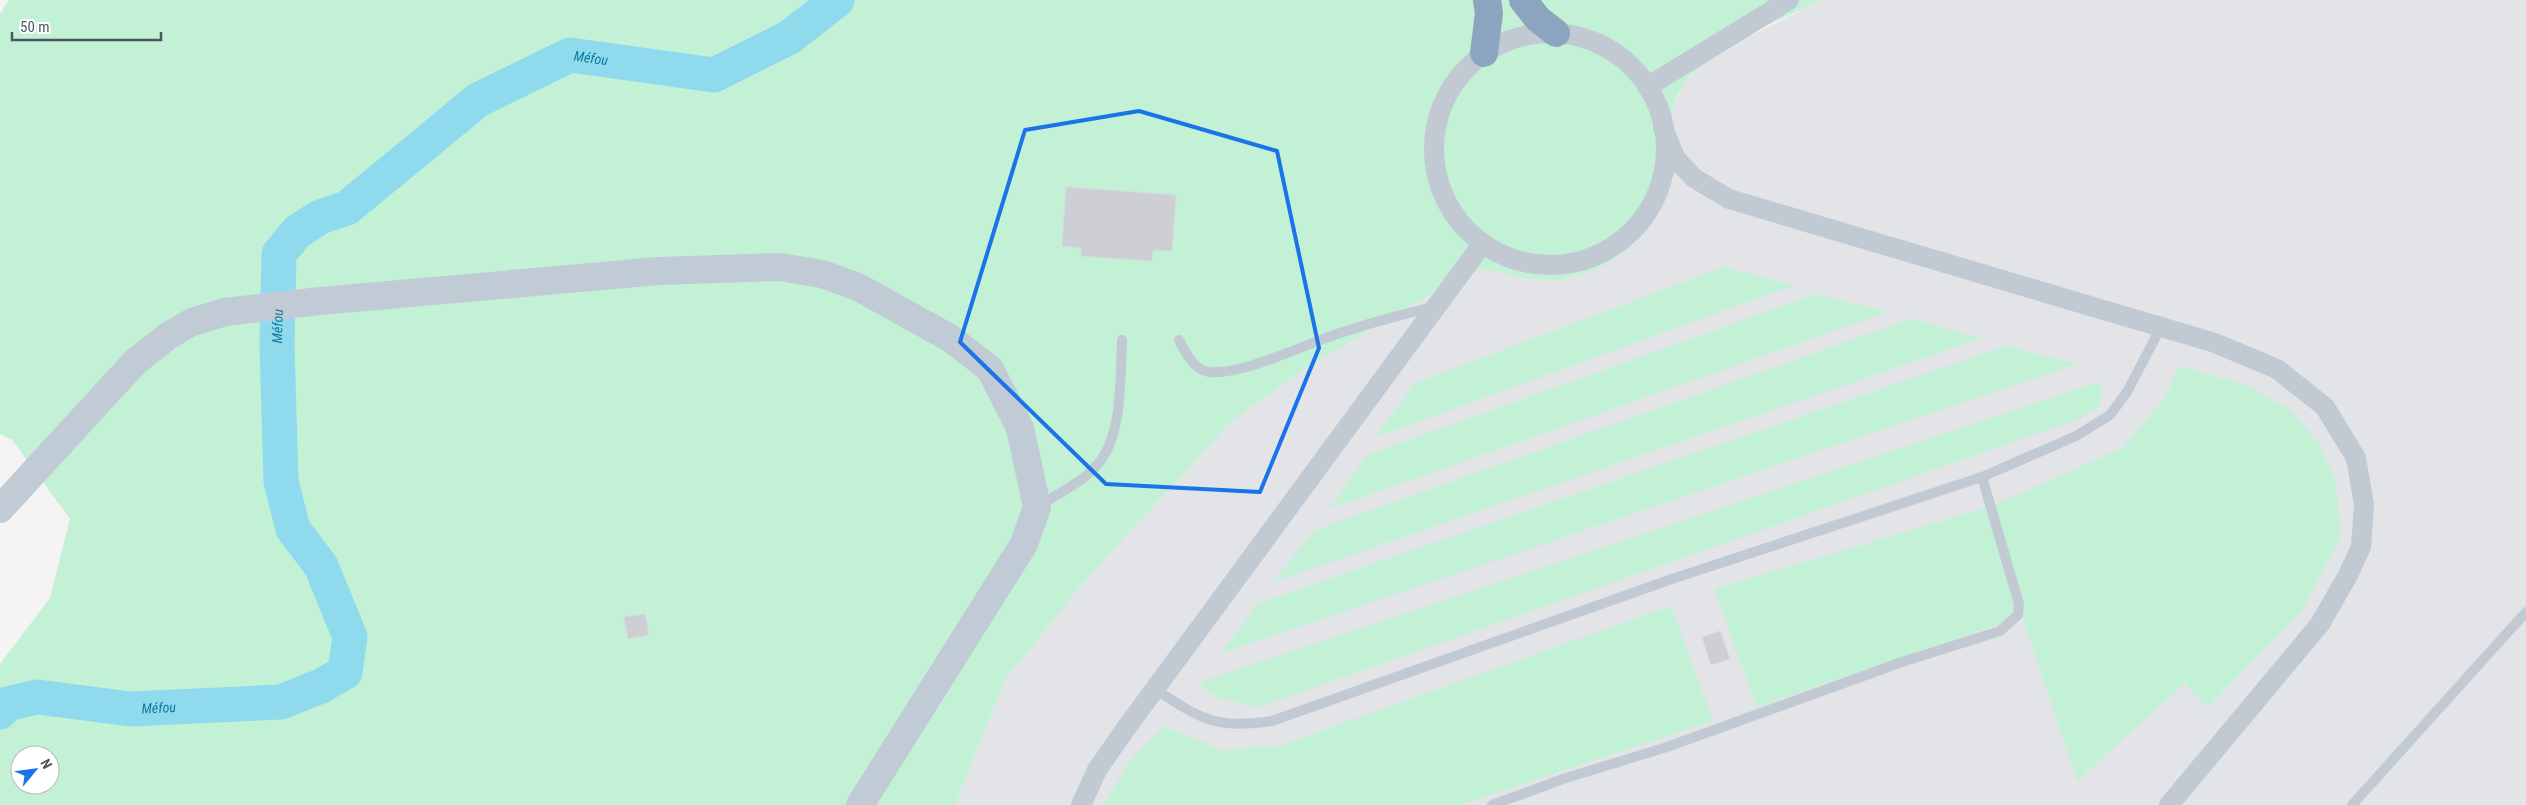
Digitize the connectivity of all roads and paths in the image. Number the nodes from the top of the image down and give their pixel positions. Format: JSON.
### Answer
{"nodes":[{"id":1,"x":1487,"y":0,"type":"edge"},
{"id":2,"x":1522,"y":0,"type":"edge"},
{"id":3,"x":1789,"y":0,"type":"edge"},
{"id":4,"x":1556,"y":33,"type":"junction"},
{"id":5,"x":1484,"y":53,"type":"junction"},
{"id":6,"x":1647,"y":87,"type":"junction"},
{"id":7,"x":1663,"y":128,"type":"junction"},
{"id":8,"x":1483,"y":243,"type":"junction"},
{"id":9,"x":1436,"y":306,"type":"junction"},
{"id":10,"x":2161,"y":327,"type":"junction"},
{"id":11,"x":1122,"y":340,"type":"dead end"},
{"id":12,"x":1179,"y":340,"type":"dead end"},
{"id":13,"x":1982,"y":477,"type":"junction"},
{"id":14,"x":1037,"y":507,"type":"junction"},
{"id":15,"x":0,"y":509,"type":"edge"},
{"id":16,"x":2526,"y":612,"type":"edge"},
{"id":17,"x":1156,"y":690,"type":"junction"},
{"id":18,"x":860,"y":805,"type":"edge"},
{"id":19,"x":1081,"y":805,"type":"edge"},
{"id":20,"x":1492,"y":805,"type":"edge"},
{"id":21,"x":2169,"y":805,"type":"edge"},
{"id":22,"x":2352,"y":805,"type":"edge"}],
"edges":[{"from":1,"to":5,"type":"highway"},
{"from":2,"to":4,"type":"highway"},
{"from":3,"to":6,"type":"street"},
{"from":4,"to":5,"type":"street"},
{"from":4,"to":6,"type":"street"},
{"from":5,"to":8,"type":"street"},
{"from":6,"to":7,"type":"street"},
{"from":7,"to":8,"type":"street"},
{"from":7,"to":10,"type":"street"},
{"from":8,"to":9,"type":"street"},
{"from":9,"to":12,"type":"lane"},
{"from":9,"to":17,"type":"street"},
{"from":10,"to":13,"type":"lane"},
{"from":10,"to":21,"type":"street"},
{"from":11,"to":14,"type":"lane"},
{"from":13,"to":17,"type":"lane"},
{"from":13,"to":20,"type":"lane"},
{"from":14,"to":15,"type":"main road"},
{"from":14,"to":18,"type":"main road"},
{"from":16,"to":22,"type":"lane"},
{"from":17,"to":19,"type":"street"}]}
